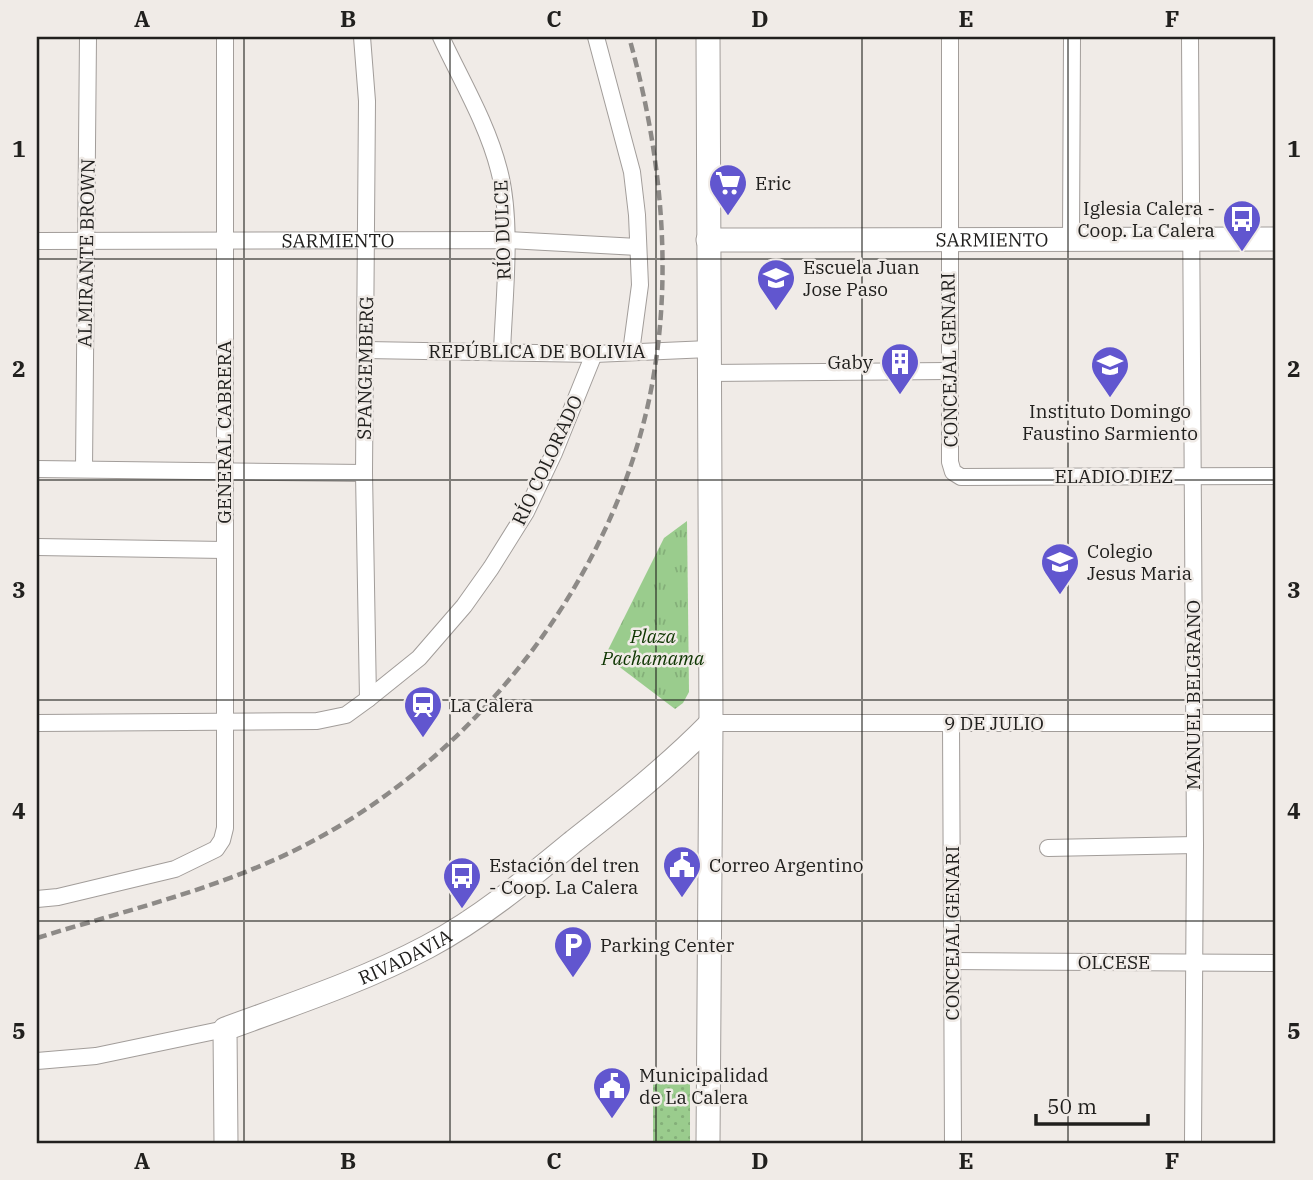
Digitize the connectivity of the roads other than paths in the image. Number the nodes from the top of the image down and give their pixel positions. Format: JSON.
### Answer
{"nodes":[{"id":1,"x":88,"y":37,"type":"edge"},
{"id":2,"x":225,"y":37,"type":"edge"},
{"id":3,"x":362,"y":37,"type":"edge"},
{"id":4,"x":441,"y":37,"type":"edge"},
{"id":5,"x":596,"y":37,"type":"edge"},
{"id":6,"x":708,"y":37,"type":"edge"},
{"id":7,"x":950,"y":37,"type":"edge"},
{"id":8,"x":1072,"y":37,"type":"edge"},
{"id":9,"x":1190,"y":37,"type":"edge"},
{"id":10,"x":1071,"y":239,"type":"junction"},
{"id":11,"x":1276,"y":239,"type":"edge"},
{"id":12,"x":225,"y":240,"type":"junction"},
{"id":13,"x":366,"y":240,"type":"junction"},
{"id":14,"x":506,"y":240,"type":"junction"},
{"id":15,"x":708,"y":240,"type":"junction"},
{"id":16,"x":1192,"y":240,"type":"junction"},
{"id":17,"x":37,"y":241,"type":"edge"},
{"id":18,"x":86,"y":241,"type":"junction"},
{"id":19,"x":948,"y":241,"type":"junction"},
{"id":20,"x":638,"y":247,"type":"junction"},
{"id":21,"x":366,"y":349,"type":"junction"},
{"id":22,"x":709,"y":349,"type":"junction"},
{"id":23,"x":502,"y":352,"type":"junction"},
{"id":24,"x":631,"y":352,"type":"junction"},
{"id":25,"x":594,"y":354,"type":"junction"},
{"id":26,"x":949,"y":371,"type":"junction"},
{"id":27,"x":709,"y":373,"type":"junction"},
{"id":28,"x":37,"y":469,"type":"edge"},
{"id":29,"x":84,"y":469,"type":"junction"},
{"id":30,"x":224,"y":471,"type":"junction"},
{"id":31,"x":953,"y":472,"type":"joint"},
{"id":32,"x":364,"y":473,"type":"junction"},
{"id":33,"x":1276,"y":475,"type":"edge"},
{"id":34,"x":1193,"y":476,"type":"junction"},
{"id":35,"x":37,"y":547,"type":"edge"},
{"id":36,"x":224,"y":550,"type":"junction"},
{"id":37,"x":368,"y":699,"type":"junction"},
{"id":38,"x":224,"y":722,"type":"junction"},
{"id":39,"x":37,"y":723,"type":"edge"},
{"id":40,"x":711,"y":723,"type":"junction"},
{"id":41,"x":951,"y":723,"type":"junction"},
{"id":42,"x":1276,"y":723,"type":"edge"},
{"id":43,"x":1193,"y":724,"type":"junction"},
{"id":44,"x":673,"y":759,"type":"junction"},
{"id":45,"x":710,"y":780,"type":"junction"},
{"id":46,"x":1195,"y":845,"type":"junction"},
{"id":47,"x":1048,"y":848,"type":"dead end"},
{"id":48,"x":37,"y":899,"type":"edge"},
{"id":49,"x":952,"y":961,"type":"junction"},
{"id":50,"x":1276,"y":962,"type":"edge"},
{"id":51,"x":1193,"y":963,"type":"junction"},
{"id":52,"x":225,"y":1029,"type":"junction"},
{"id":53,"x":37,"y":1061,"type":"edge"},
{"id":54,"x":226,"y":1143,"type":"edge"},
{"id":55,"x":708,"y":1143,"type":"edge"},
{"id":56,"x":953,"y":1143,"type":"edge"},
{"id":57,"x":1194,"y":1143,"type":"edge"}],
"edges":[{"from":1,"to":18,"type":"street","name":"ALMIRANTE BROWN"},
{"from":2,"to":12,"type":"street","name":"GENERAL CABRERA"},
{"from":3,"to":13,"type":"street","name":"SPANGEMBERG"},
{"from":4,"to":14,"type":"street","name":"RÍO DULCE"},
{"from":5,"to":20,"type":"street"},
{"from":6,"to":15,"type":"street"},
{"from":7,"to":19,"type":"street","name":"CONCEJAL GENARI"},
{"from":8,"to":10,"type":"street"},
{"from":9,"to":16,"type":"street","name":"MANUEL BELGRANO"},
{"from":10,"to":16,"type":"street","name":"SARMIENTO"},
{"from":10,"to":19,"type":"street","name":"SARMIENTO"},
{"from":11,"to":16,"type":"street","name":"SARMIENTO"},
{"from":12,"to":13,"type":"street","name":"SARMIENTO"},
{"from":12,"to":18,"type":"street","name":"SARMIENTO"},
{"from":12,"to":30,"type":"street","name":"GENERAL CABRERA"},
{"from":13,"to":14,"type":"street","name":"SARMIENTO"},
{"from":13,"to":21,"type":"street","name":"SPANGEMBERG"},
{"from":14,"to":20,"type":"street","name":"SARMIENTO"},
{"from":14,"to":23,"type":"street","name":"RÍO DULCE"},
{"from":15,"to":19,"type":"street","name":"SARMIENTO"},
{"from":15,"to":22,"type":"street"},
{"from":16,"to":34,"type":"street","name":"MANUEL BELGRANO"},
{"from":17,"to":18,"type":"street","name":"SARMIENTO"},
{"from":18,"to":29,"type":"street","name":"ALMIRANTE BROWN"},
{"from":19,"to":26,"type":"street","name":"CONCEJAL GENARI"},
{"from":20,"to":24,"type":"street"},
{"from":21,"to":23,"type":"street","name":"REPÚBLICA DE BOLIVIA"},
{"from":21,"to":32,"type":"street","name":"SPANGEMBERG"},
{"from":22,"to":24,"type":"street","name":"REPÚBLICA DE BOLIVIA"},
{"from":22,"to":27,"type":"street"},
{"from":23,"to":25,"type":"street","name":"REPÚBLICA DE BOLIVIA"},
{"from":24,"to":25,"type":"street","name":"REPÚBLICA DE BOLIVIA"},
{"from":25,"to":37,"type":"street","name":"RÍO COLORADO"},
{"from":26,"to":27,"type":"street"},
{"from":26,"to":31,"type":"street","name":"CONCEJAL GENARI"},
{"from":27,"to":40,"type":"street"},
{"from":28,"to":29,"type":"street"},
{"from":29,"to":30,"type":"street"},
{"from":30,"to":32,"type":"street"},
{"from":30,"to":36,"type":"street","name":"GENERAL CABRERA"},
{"from":31,"to":34,"type":"street","name":"ELADIO DIEZ"},
{"from":32,"to":37,"type":"street","name":"SPANGEMBERG"},
{"from":33,"to":34,"type":"street","name":"ELADIO DIEZ"},
{"from":34,"to":43,"type":"street","name":"MANUEL BELGRANO"},
{"from":35,"to":36,"type":"street"},
{"from":36,"to":38,"type":"street","name":"GENERAL CABRERA"},
{"from":37,"to":38,"type":"street","name":"RÍO COLORADO"},
{"from":38,"to":39,"type":"street","name":"RÍO COLORADO"},
{"from":38,"to":48,"type":"street","name":"GENERAL CABRERA"},
{"from":40,"to":41,"type":"street","name":"9 DE JULIO"},
{"from":40,"to":44,"type":"street","name":"RIVADAVIA"},
{"from":40,"to":45,"type":"street"},
{"from":41,"to":43,"type":"street","name":"9 DE JULIO"},
{"from":41,"to":49,"type":"street","name":"CONCEJAL GENARI"},
{"from":42,"to":43,"type":"street","name":"9 DE JULIO"},
{"from":43,"to":46,"type":"street","name":"MANUEL BELGRANO"},
{"from":44,"to":45,"type":"street"},
{"from":44,"to":52,"type":"street","name":"RIVADAVIA"},
{"from":45,"to":55,"type":"street"},
{"from":46,"to":47,"type":"street"},
{"from":46,"to":51,"type":"street","name":"MANUEL BELGRANO"},
{"from":49,"to":51,"type":"street","name":"OLCESE"},
{"from":49,"to":56,"type":"street","name":"CONCEJAL GENARI"},
{"from":50,"to":51,"type":"street","name":"OLCESE"},
{"from":51,"to":57,"type":"street","name":"MANUEL BELGRANO"},
{"from":52,"to":53,"type":"street","name":"RIVADAVIA"},
{"from":52,"to":54,"type":"street"}]}
